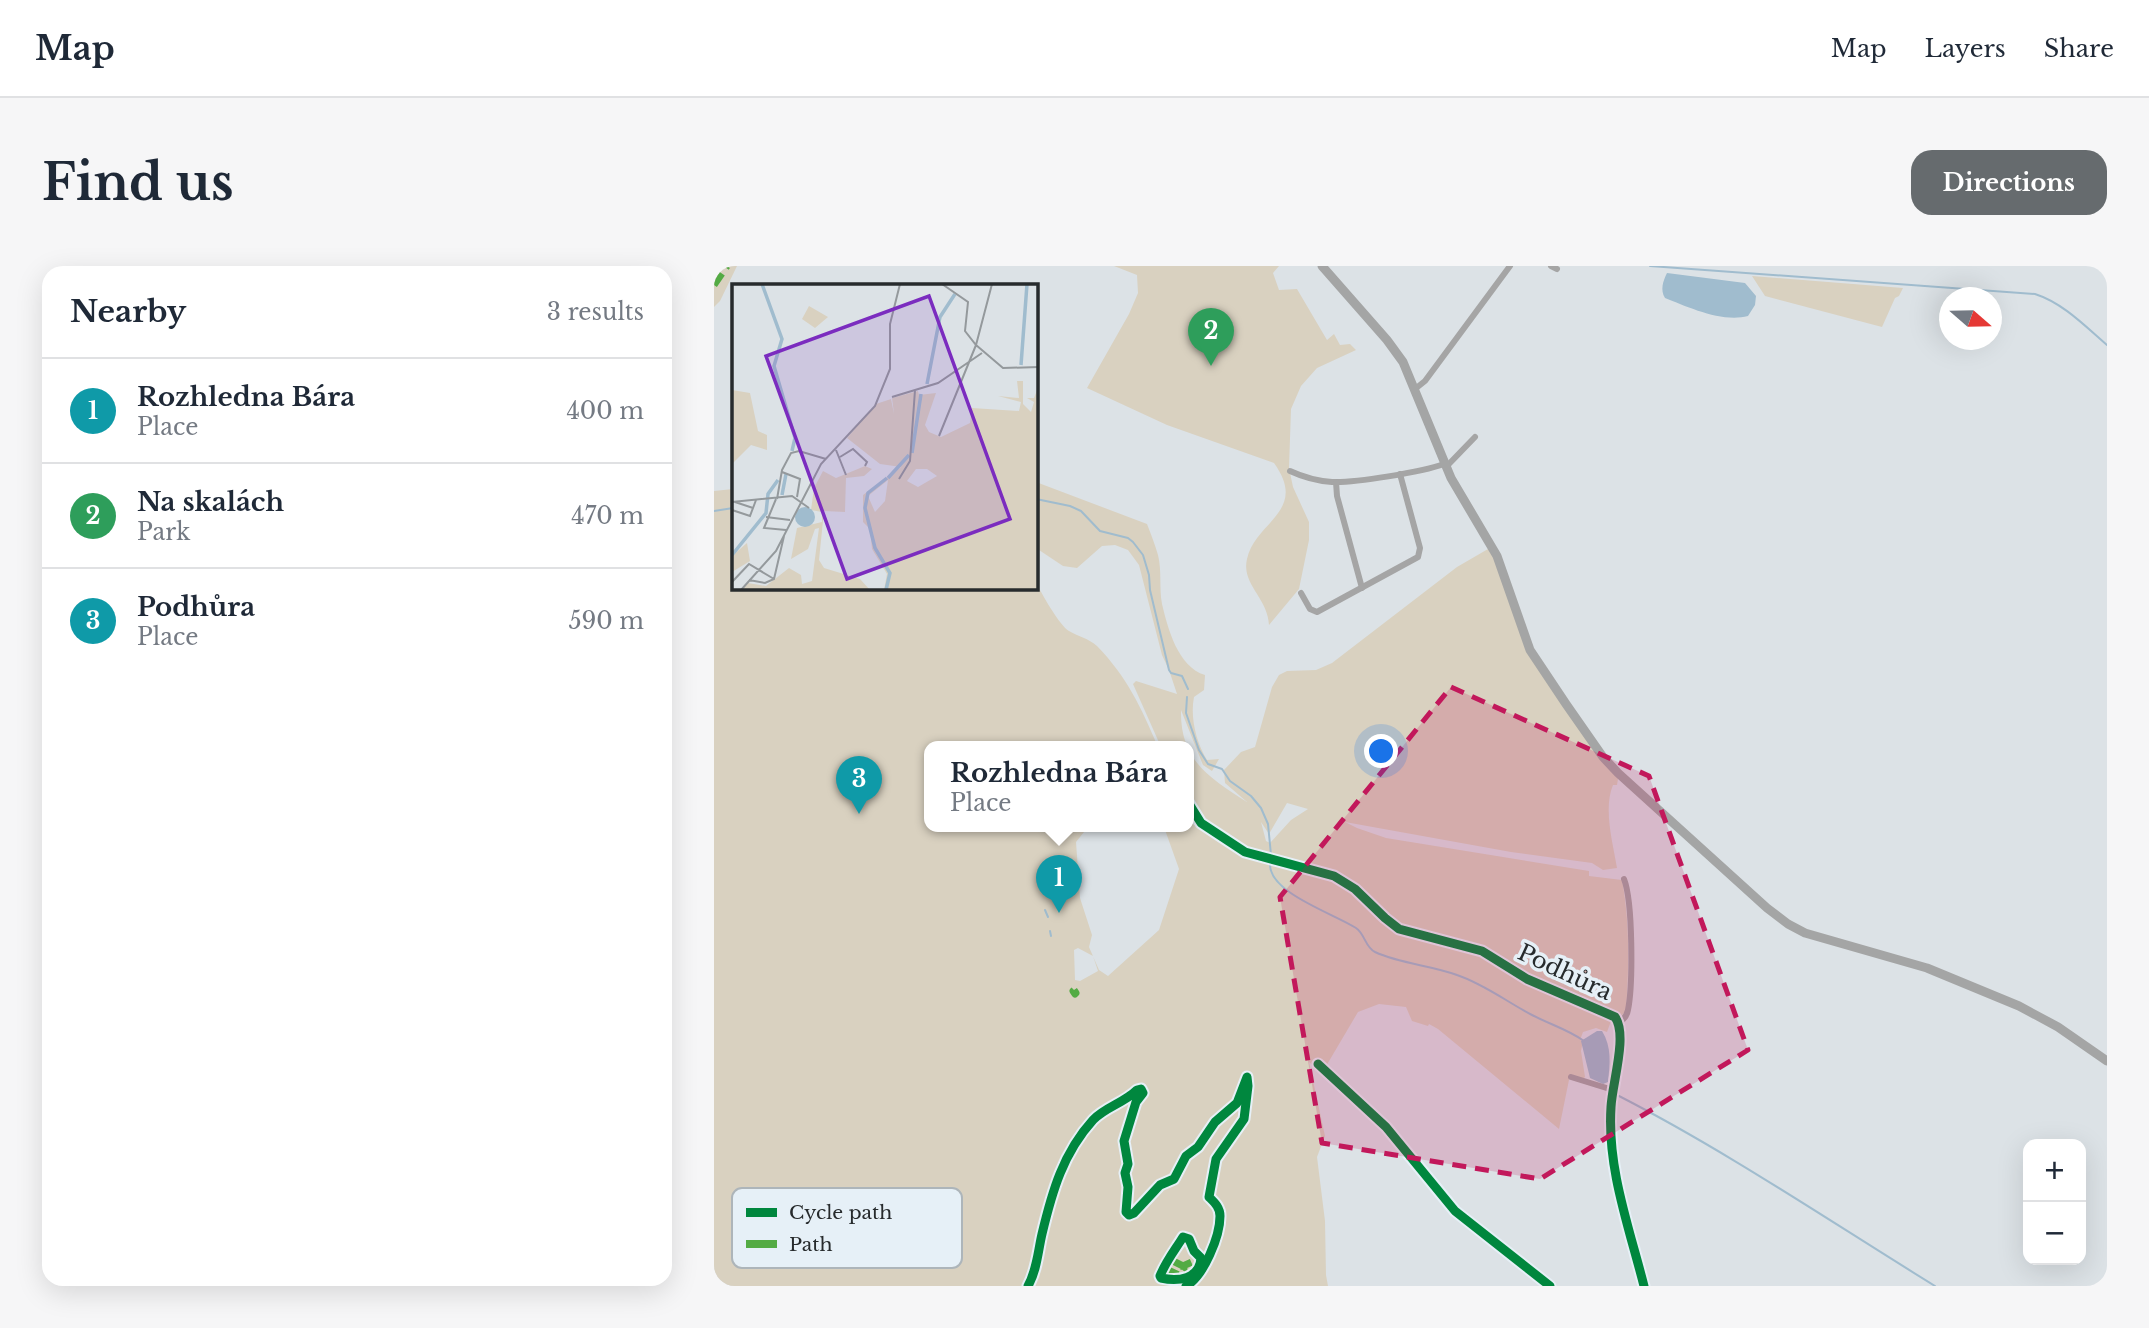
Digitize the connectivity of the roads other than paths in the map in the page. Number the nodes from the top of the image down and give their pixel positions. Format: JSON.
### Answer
{"nodes":[{"id":1,"x":1322,"y":266,"type":"edge"},
{"id":2,"x":1510,"y":266,"type":"edge"},
{"id":3,"x":1415,"y":389,"type":"junction"},
{"id":4,"x":1475,"y":437,"type":"dead end"},
{"id":5,"x":1445,"y":466,"type":"junction"},
{"id":6,"x":1290,"y":471,"type":"dead end"},
{"id":7,"x":1400,"y":474,"type":"junction"},
{"id":8,"x":1336,"y":482,"type":"junction"},
{"id":9,"x":1362,"y":588,"type":"junction"},
{"id":10,"x":1301,"y":593,"type":"dead end"},
{"id":11,"x":1194,"y":812,"type":"edge"},
{"id":12,"x":1624,"y":879,"type":"dead end"},
{"id":13,"x":1619,"y":1023,"type":"junction"},
{"id":14,"x":2107,"y":1061,"type":"edge"},
{"id":15,"x":1318,"y":1063,"type":"dead end"},
{"id":16,"x":1571,"y":1077,"type":"dead end"},
{"id":17,"x":1613,"y":1090,"type":"junction"},
{"id":18,"x":1550,"y":1286,"type":"edge"},
{"id":19,"x":1644,"y":1286,"type":"edge"}],
"edges":[{"from":1,"to":3,"type":"main road"},
{"from":2,"to":3,"type":"street"},
{"from":3,"to":5,"type":"main road"},
{"from":4,"to":5,"type":"street"},
{"from":5,"to":7,"type":"street"},
{"from":5,"to":14,"type":"main road"},
{"from":6,"to":8,"type":"street"},
{"from":7,"to":8,"type":"street"},
{"from":7,"to":9,"type":"street"},
{"from":8,"to":9,"type":"street"},
{"from":9,"to":10,"type":"street"},
{"from":11,"to":13,"type":"street","name":"Podhůra"},
{"from":12,"to":13,"type":"street"},
{"from":13,"to":17,"type":"street","name":"Podhůra"},
{"from":15,"to":18,"type":"street"},
{"from":16,"to":17,"type":"street"},
{"from":17,"to":19,"type":"street","name":"Podhůra"}]}
